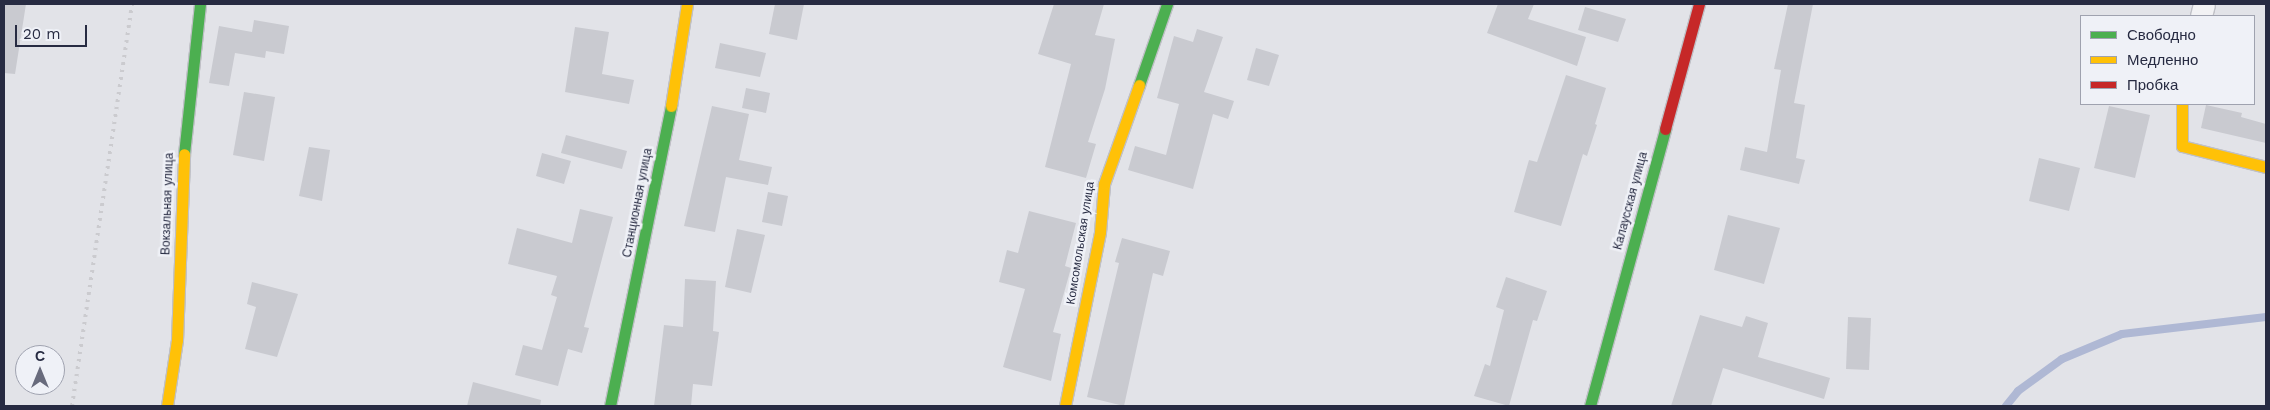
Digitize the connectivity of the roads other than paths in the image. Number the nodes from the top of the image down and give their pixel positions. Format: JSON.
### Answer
{"nodes":[{"id":1,"x":200,"y":4,"type":"edge"},
{"id":2,"x":687,"y":4,"type":"edge"},
{"id":3,"x":1167,"y":4,"type":"edge"},
{"id":4,"x":1698,"y":4,"type":"edge"},
{"id":5,"x":2182,"y":105,"type":"edge"},
{"id":6,"x":2266,"y":167,"type":"edge"},
{"id":7,"x":168,"y":406,"type":"edge"},
{"id":8,"x":610,"y":406,"type":"edge"},
{"id":9,"x":1065,"y":406,"type":"edge"},
{"id":10,"x":1590,"y":406,"type":"edge"}],
"edges":[{"from":1,"to":7,"type":"street","name":"Вокзальная улица"},
{"from":2,"to":8,"type":"street","name":"Станционная улица"},
{"from":3,"to":9,"type":"street","name":"Комсомольская улица"},
{"from":4,"to":10,"type":"street","name":"Калаусская улица"},
{"from":5,"to":6,"type":"street"}]}
